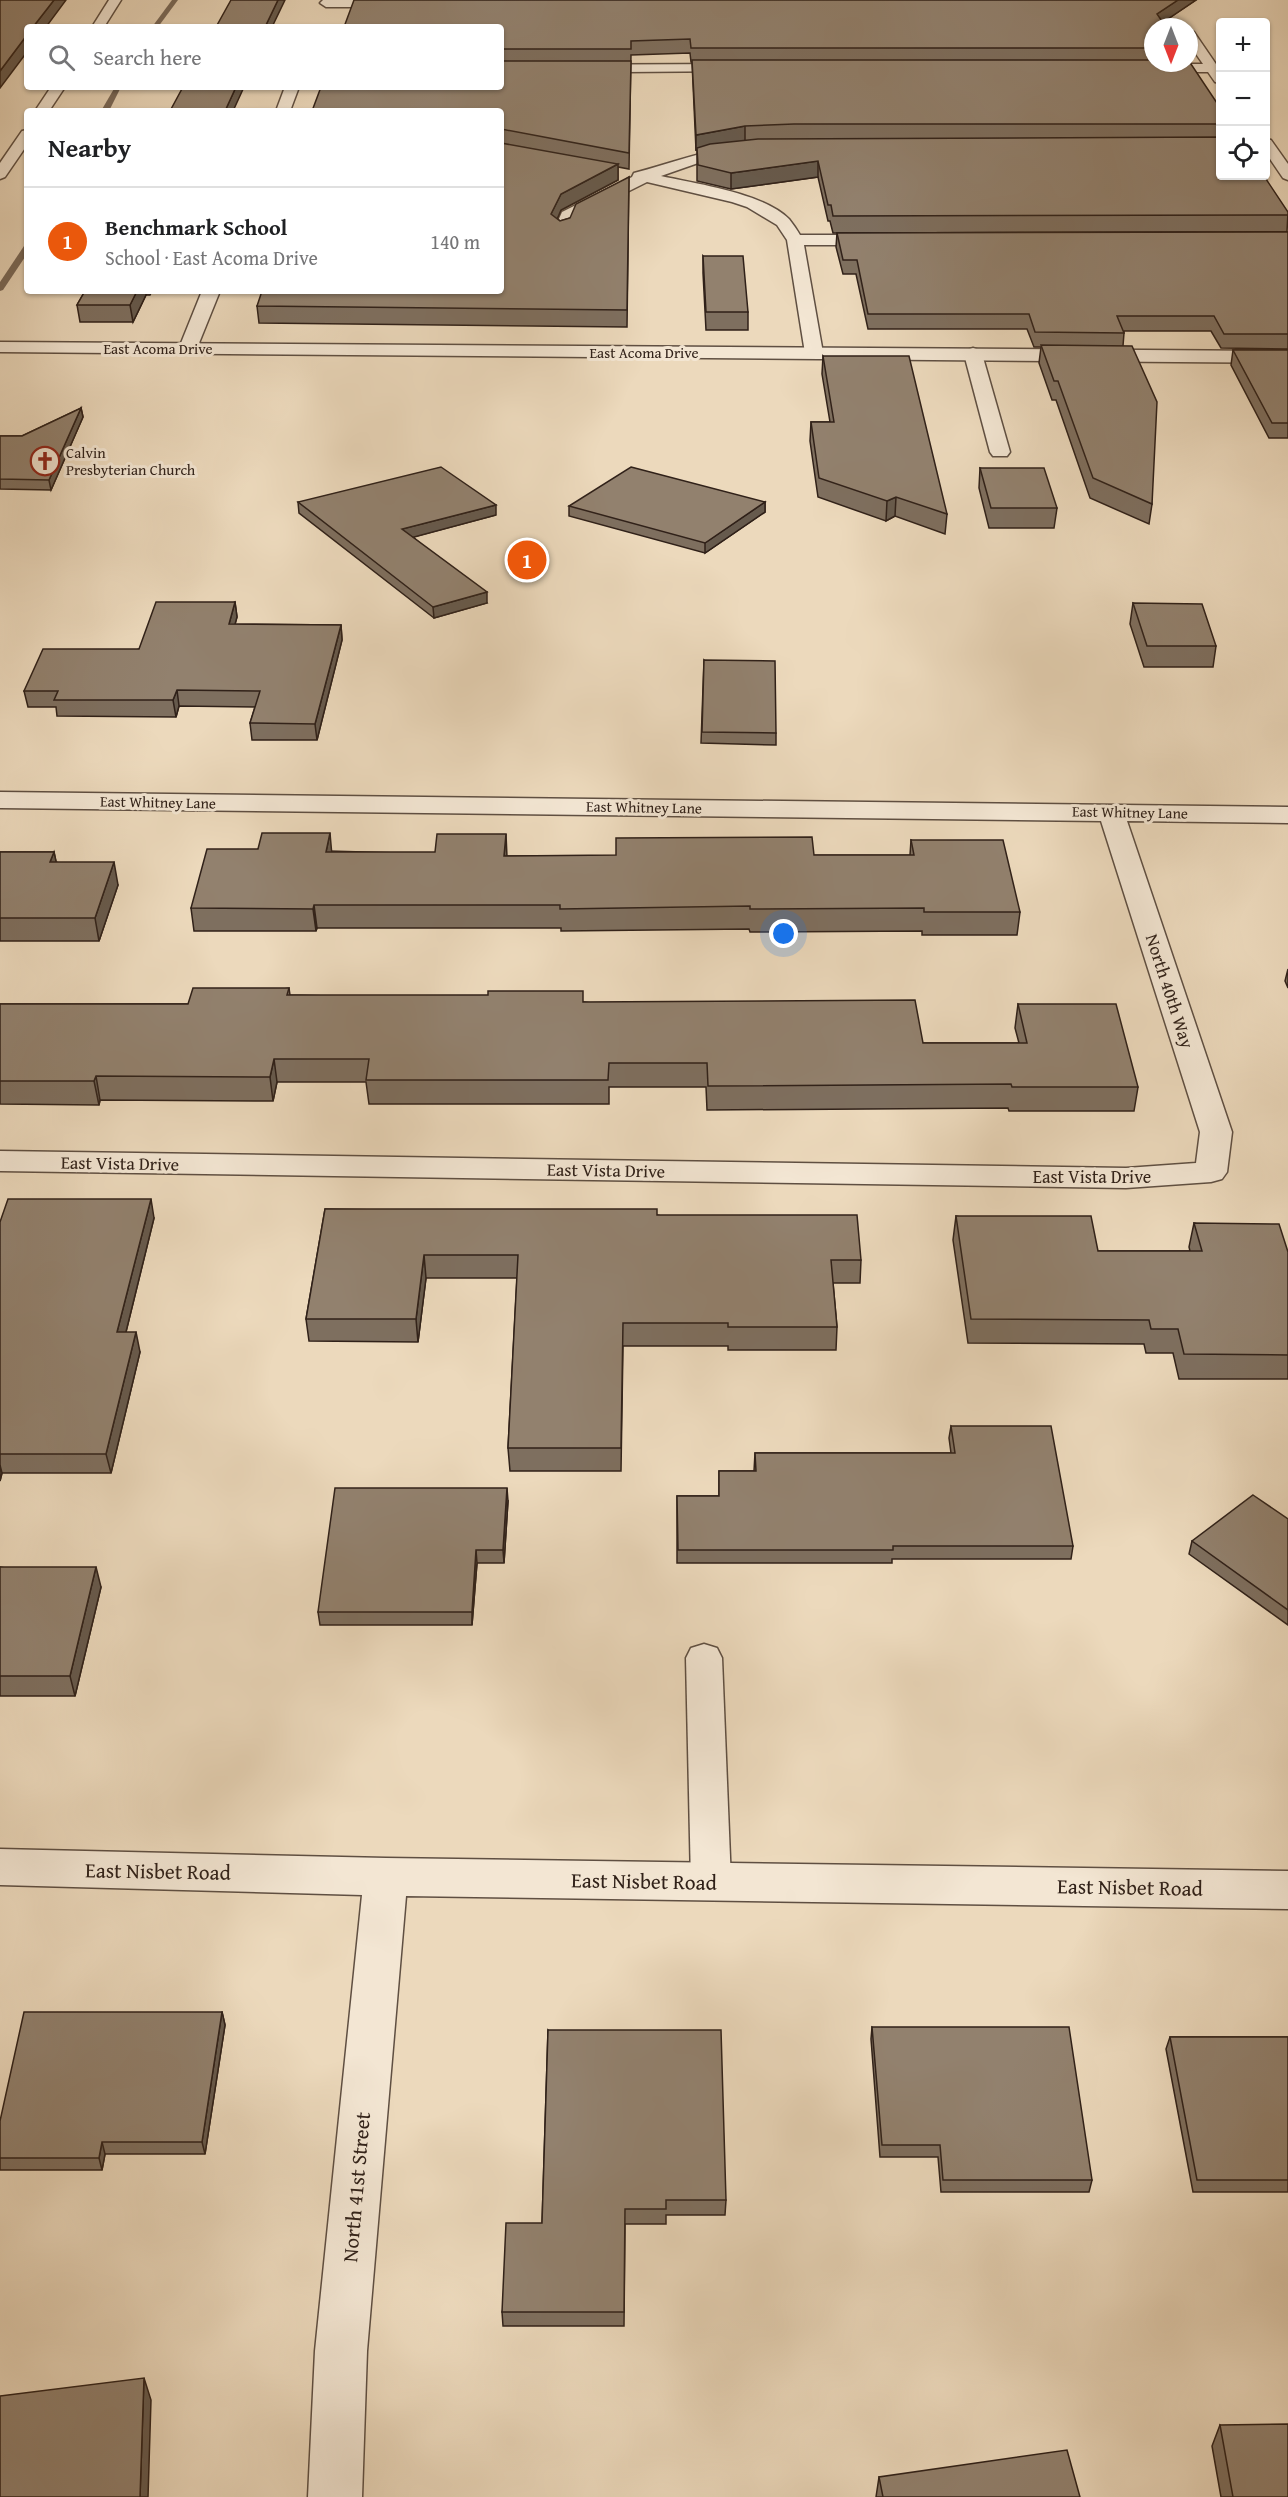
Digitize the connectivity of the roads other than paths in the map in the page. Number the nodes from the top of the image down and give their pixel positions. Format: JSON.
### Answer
{"nodes":[{"id":1,"x":115,"y":0,"type":"edge"},
{"id":2,"x":326,"y":1,"type":"edge"},
{"id":3,"x":418,"y":3,"type":"edge"},
{"id":4,"x":320,"y":19,"type":"dead end"},
{"id":5,"x":100,"y":24,"type":"edge"},
{"id":6,"x":1198,"y":47,"type":"edge"},
{"id":7,"x":750,"y":68,"type":"edge"},
{"id":8,"x":1131,"y":68,"type":"edge"},
{"id":9,"x":504,"y":69,"type":"edge"},
{"id":10,"x":1216,"y":73,"type":"edge"},
{"id":11,"x":56,"y":90,"type":"edge"},
{"id":12,"x":291,"y":90,"type":"edge"},
{"id":13,"x":44,"y":108,"type":"edge"},
{"id":14,"x":284,"y":108,"type":"edge"},
{"id":15,"x":24,"y":138,"type":"edge"},
{"id":16,"x":756,"y":148,"type":"edge"},
{"id":17,"x":1270,"y":150,"type":"edge"},
{"id":18,"x":615,"y":172,"type":"edge"},
{"id":19,"x":0,"y":174,"type":"edge"},
{"id":20,"x":1288,"y":175,"type":"edge"},
{"id":21,"x":645,"y":177,"type":"junction"},
{"id":22,"x":562,"y":230,"type":"edge"},
{"id":23,"x":795,"y":240,"type":"junction"},
{"id":24,"x":894,"y":240,"type":"edge"},
{"id":25,"x":210,"y":294,"type":"edge"},
{"id":26,"x":8,"y":347,"type":"edge"},
{"id":27,"x":188,"y":348,"type":"junction"},
{"id":28,"x":814,"y":353,"type":"junction"},
{"id":29,"x":973,"y":354,"type":"junction"},
{"id":30,"x":1288,"y":357,"type":"edge"},
{"id":31,"x":1000,"y":452,"type":"dead end"},
{"id":32,"x":0,"y":800,"type":"edge"},
{"id":33,"x":1111,"y":812,"type":"junction"},
{"id":34,"x":1288,"y":815,"type":"edge"},
{"id":35,"x":0,"y":1161,"type":"edge"},
{"id":36,"x":1211,"y":1172,"type":"joint"},
{"id":37,"x":704,"y":1658,"type":"dead end"},
{"id":38,"x":0,"y":1867,"type":"edge"},
{"id":39,"x":386,"y":1877,"type":"junction"},
{"id":40,"x":711,"y":1882,"type":"junction"},
{"id":41,"x":1288,"y":1890,"type":"edge"},
{"id":42,"x":335,"y":2497,"type":"edge"}],
"edges":[{"from":1,"to":5,"type":"street"},
{"from":2,"to":3,"type":"street"},
{"from":2,"to":4,"type":"street"},
{"from":6,"to":10,"type":"street"},
{"from":7,"to":9,"type":"street"},
{"from":8,"to":10,"type":"street"},
{"from":11,"to":13,"type":"street"},
{"from":12,"to":14,"type":"street"},
{"from":15,"to":19,"type":"street"},
{"from":16,"to":21,"type":"street"},
{"from":17,"to":20,"type":"street"},
{"from":18,"to":21,"type":"street"},
{"from":21,"to":22,"type":"street"},
{"from":21,"to":23,"type":"street"},
{"from":23,"to":24,"type":"street"},
{"from":23,"to":28,"type":"street"},
{"from":25,"to":27,"type":"street"},
{"from":26,"to":27,"type":"street","name":"East Acoma Drive"},
{"from":27,"to":28,"type":"street","name":"East Acoma Drive"},
{"from":28,"to":29,"type":"street","name":"East Acoma Drive"},
{"from":29,"to":30,"type":"street","name":"East Acoma Drive"},
{"from":29,"to":31,"type":"street"},
{"from":32,"to":33,"type":"street","name":"East Whitney Lane"},
{"from":33,"to":34,"type":"street","name":"East Whitney Lane"},
{"from":33,"to":36,"type":"street","name":"North 40th Way"},
{"from":35,"to":36,"type":"street","name":"East Vista Drive"},
{"from":37,"to":40,"type":"lane"},
{"from":38,"to":39,"type":"street","name":"East Nisbet Road"},
{"from":39,"to":40,"type":"street","name":"East Nisbet Road"},
{"from":39,"to":42,"type":"street","name":"North 41st Street"},
{"from":40,"to":41,"type":"street","name":"East Nisbet Road"}]}
